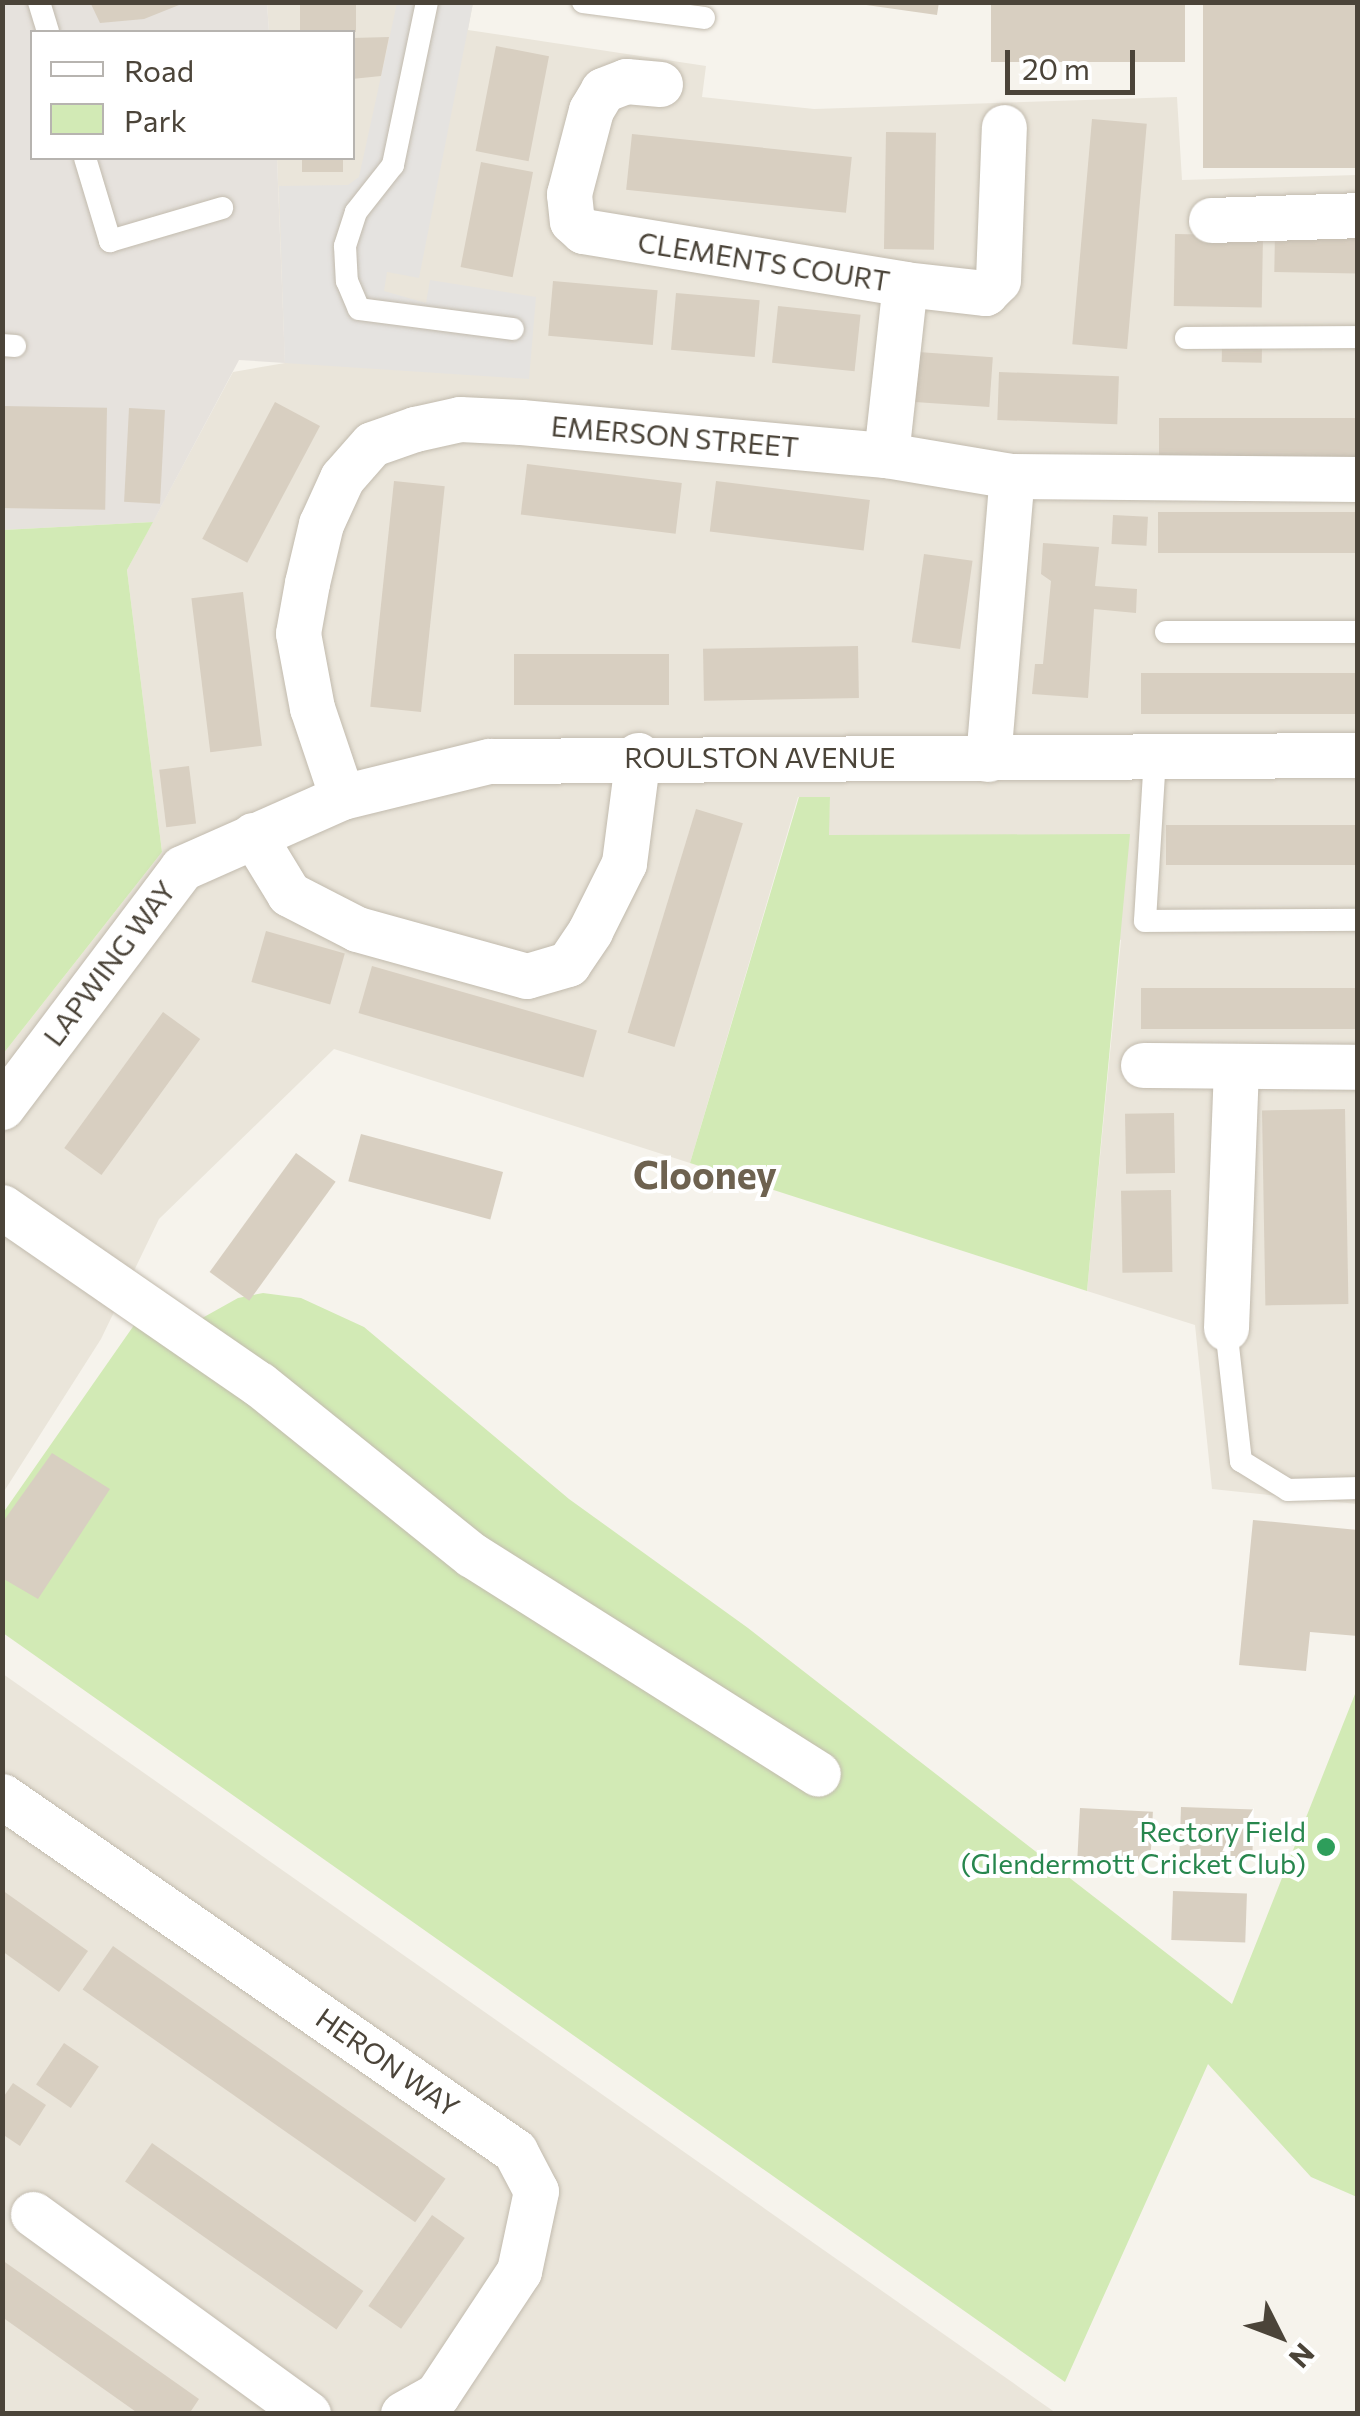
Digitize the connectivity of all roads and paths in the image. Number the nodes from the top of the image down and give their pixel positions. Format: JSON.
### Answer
{"nodes":[{"id":1,"x":39,"y":2,"type":"edge"},
{"id":2,"x":427,"y":2,"type":"edge"},
{"id":3,"x":584,"y":2,"type":"edge"},
{"id":4,"x":704,"y":18,"type":"dead end"},
{"id":5,"x":47,"y":30,"type":"edge"},
{"id":6,"x":660,"y":84,"type":"dead end"},
{"id":7,"x":1004,"y":127,"type":"dead end"},
{"id":8,"x":86,"y":160,"type":"edge"},
{"id":9,"x":222,"y":208,"type":"dead end"},
{"id":10,"x":1358,"y":215,"type":"edge"},
{"id":11,"x":1211,"y":220,"type":"dead end"},
{"id":12,"x":905,"y":284,"type":"junction"},
{"id":13,"x":513,"y":329,"type":"dead end"},
{"id":14,"x":1358,"y":337,"type":"edge"},
{"id":15,"x":1186,"y":338,"type":"dead end"},
{"id":16,"x":886,"y":455,"type":"junction"},
{"id":17,"x":1012,"y":476,"type":"junction"},
{"id":18,"x":1358,"y":479,"type":"edge"},
{"id":19,"x":1166,"y":632,"type":"dead end"},
{"id":20,"x":1358,"y":632,"type":"edge"},
{"id":21,"x":638,"y":755,"type":"junction"},
{"id":22,"x":1358,"y":755,"type":"edge"},
{"id":23,"x":1155,"y":758,"type":"junction"},
{"id":24,"x":988,"y":759,"type":"junction"},
{"id":25,"x":342,"y":798,"type":"junction"},
{"id":26,"x":252,"y":836,"type":"junction"},
{"id":27,"x":182,"y":868,"type":"joint"},
{"id":28,"x":1358,"y":920,"type":"edge"},
{"id":29,"x":1143,"y":1065,"type":"dead end"},
{"id":30,"x":1236,"y":1066,"type":"junction"},
{"id":31,"x":1358,"y":1067,"type":"edge"},
{"id":32,"x":2,"y":1107,"type":"edge"},
{"id":33,"x":2,"y":1206,"type":"edge"},
{"id":34,"x":1226,"y":1328,"type":"joint"},
{"id":35,"x":1358,"y":1488,"type":"edge"},
{"id":36,"x":818,"y":1774,"type":"dead end"},
{"id":37,"x":2,"y":1796,"type":"edge"},
{"id":38,"x":33,"y":2214,"type":"dead end"},
{"id":39,"x":308,"y":2414,"type":"edge"},
{"id":40,"x":404,"y":2414,"type":"edge"}],
"edges":[{"from":1,"to":5,"type":"lane"},
{"from":2,"to":13,"type":"lane"},
{"from":3,"to":4,"type":"lane"},
{"from":6,"to":12,"type":"street","name":"CLEMENTS COURT"},
{"from":7,"to":12,"type":"street","name":"CLEMENTS COURT"},
{"from":8,"to":9,"type":"lane"},
{"from":10,"to":11,"type":"street"},
{"from":12,"to":16,"type":"street"},
{"from":14,"to":15,"type":"lane"},
{"from":16,"to":17,"type":"street","name":"EMERSON STREET"},
{"from":16,"to":25,"type":"street","name":"EMERSON STREET"},
{"from":17,"to":18,"type":"street","name":"EMERSON STREET"},
{"from":17,"to":24,"type":"street"},
{"from":19,"to":20,"type":"lane"},
{"from":21,"to":24,"type":"street","name":"ROULSTON AVENUE"},
{"from":21,"to":25,"type":"street","name":"ROULSTON AVENUE"},
{"from":21,"to":26,"type":"street"},
{"from":22,"to":23,"type":"street","name":"ROULSTON AVENUE"},
{"from":23,"to":24,"type":"street","name":"ROULSTON AVENUE"},
{"from":23,"to":28,"type":"lane"},
{"from":25,"to":26,"type":"street","name":"ROULSTON AVENUE"},
{"from":26,"to":27,"type":"street","name":"ROULSTON AVENUE"},
{"from":27,"to":32,"type":"street","name":"LAPWING WAY"},
{"from":29,"to":30,"type":"street"},
{"from":30,"to":31,"type":"street"},
{"from":30,"to":34,"type":"street"},
{"from":33,"to":36,"type":"street"},
{"from":34,"to":35,"type":"lane"},
{"from":37,"to":40,"type":"street","name":"HERON WAY"},
{"from":38,"to":39,"type":"street"}]}
